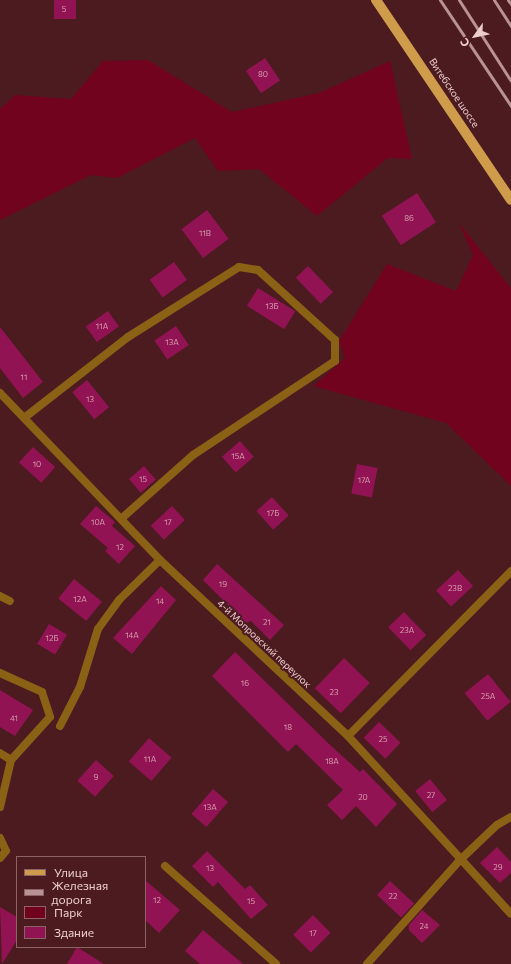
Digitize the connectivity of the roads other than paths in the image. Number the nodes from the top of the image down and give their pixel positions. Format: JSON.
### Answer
{"nodes":[{"id":1,"x":376,"y":0,"type":"edge"},
{"id":2,"x":511,"y":200,"type":"edge"},
{"id":3,"x":0,"y":393,"type":"edge"},
{"id":4,"x":24,"y":418,"type":"junction"},
{"id":5,"x":121,"y":519,"type":"junction"},
{"id":6,"x":160,"y":560,"type":"junction"},
{"id":7,"x":511,"y":571,"type":"edge"},
{"id":8,"x":0,"y":596,"type":"edge"},
{"id":9,"x":10,"y":601,"type":"dead end"},
{"id":10,"x":0,"y":673,"type":"edge"},
{"id":11,"x":60,"y":726,"type":"dead end"},
{"id":12,"x":348,"y":736,"type":"junction"},
{"id":13,"x":0,"y":753,"type":"edge"},
{"id":14,"x":11,"y":760,"type":"junction"},
{"id":15,"x":0,"y":807,"type":"edge"},
{"id":16,"x":511,"y":816,"type":"edge"},
{"id":17,"x":0,"y":838,"type":"edge"},
{"id":18,"x":0,"y":858,"type":"edge"},
{"id":19,"x":459,"y":861,"type":"junction"},
{"id":20,"x":165,"y":866,"type":"dead end"},
{"id":21,"x":511,"y":914,"type":"edge"},
{"id":22,"x":276,"y":964,"type":"edge"},
{"id":23,"x":367,"y":964,"type":"edge"}],
"edges":[{"from":1,"to":2,"type":"main road","name":"Витебское шоссе"},
{"from":3,"to":4,"type":"street","name":"4-й Мопровский переулок"},
{"from":4,"to":5,"type":"street","name":"4-й Мопровский переулок"},
{"from":4,"to":5,"type":"street"},
{"from":5,"to":6,"type":"street","name":"4-й Мопровский переулок"},
{"from":6,"to":11,"type":"street"},
{"from":6,"to":12,"type":"street","name":"4-й Мопровский переулок"},
{"from":7,"to":12,"type":"street"},
{"from":8,"to":9,"type":"street"},
{"from":10,"to":14,"type":"street"},
{"from":12,"to":19,"type":"street","name":"4-й Мопровский переулок"},
{"from":13,"to":14,"type":"street"},
{"from":14,"to":15,"type":"street"},
{"from":16,"to":19,"type":"street"},
{"from":17,"to":18,"type":"street"},
{"from":19,"to":21,"type":"street","name":"4-й Мопровский переулок"},
{"from":19,"to":23,"type":"street"},
{"from":20,"to":22,"type":"street"}]}
